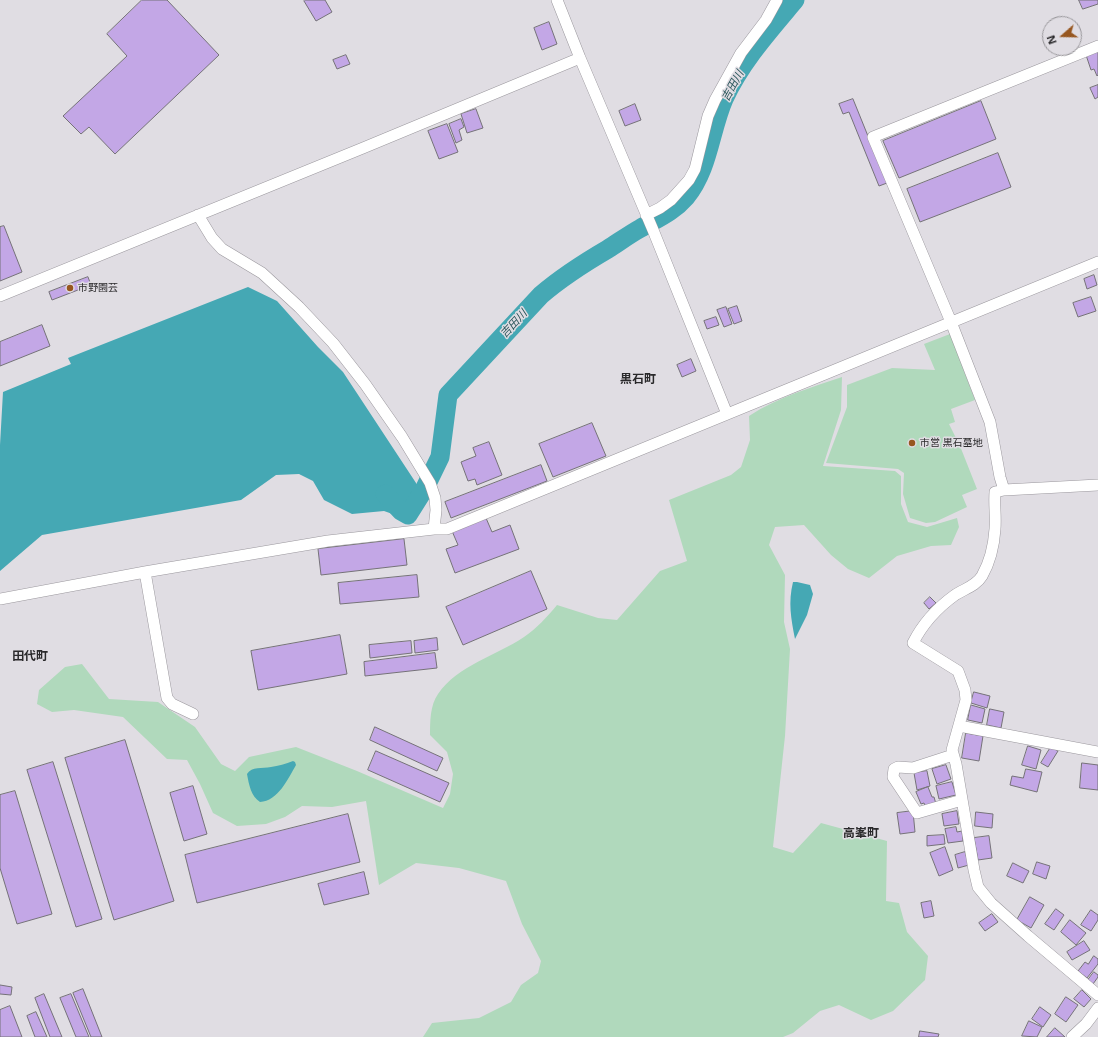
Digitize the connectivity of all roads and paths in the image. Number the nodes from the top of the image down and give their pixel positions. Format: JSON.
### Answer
{"nodes":[{"id":1,"x":557,"y":0,"type":"edge"},
{"id":2,"x":777,"y":0,"type":"edge"},
{"id":3,"x":1098,"y":46,"type":"edge"},
{"id":4,"x":580,"y":58,"type":"junction"},
{"id":5,"x":198,"y":215,"type":"junction"},
{"id":6,"x":646,"y":216,"type":"junction"},
{"id":7,"x":1098,"y":262,"type":"edge"},
{"id":8,"x":0,"y":296,"type":"edge"},
{"id":9,"x":952,"y":322,"type":"junction"},
{"id":10,"x":727,"y":414,"type":"junction"},
{"id":11,"x":1098,"y":485,"type":"edge"},
{"id":12,"x":1004,"y":490,"type":"junction"},
{"id":13,"x":434,"y":529,"type":"junction"},
{"id":14,"x":145,"y":572,"type":"junction"},
{"id":15,"x":0,"y":600,"type":"edge"},
{"id":16,"x":194,"y":714,"type":"dead end"},
{"id":17,"x":959,"y":726,"type":"junction"},
{"id":18,"x":1098,"y":752,"type":"edge"},
{"id":19,"x":953,"y":755,"type":"junction"},
{"id":20,"x":962,"y":800,"type":"junction"},
{"id":21,"x":1098,"y":995,"type":"edge"},
{"id":22,"x":1098,"y":1008,"type":"edge"},
{"id":23,"x":1072,"y":1037,"type":"edge"}],
"edges":[{"from":1,"to":4,"type":"street"},
{"from":2,"to":6,"type":"street"},
{"from":3,"to":9,"type":"street"},
{"from":4,"to":5,"type":"street"},
{"from":4,"to":6,"type":"street"},
{"from":5,"to":8,"type":"street"},
{"from":5,"to":13,"type":"street"},
{"from":6,"to":10,"type":"street"},
{"from":7,"to":9,"type":"street"},
{"from":9,"to":10,"type":"street"},
{"from":9,"to":12,"type":"street"},
{"from":10,"to":13,"type":"street"},
{"from":11,"to":12,"type":"street"},
{"from":12,"to":17,"type":"street"},
{"from":13,"to":14,"type":"street"},
{"from":14,"to":15,"type":"street"},
{"from":14,"to":16,"type":"street"},
{"from":17,"to":18,"type":"street"},
{"from":17,"to":19,"type":"street"},
{"from":19,"to":20,"type":"street"},
{"from":19,"to":20,"type":"street"},
{"from":20,"to":21,"type":"street"},
{"from":22,"to":23,"type":"street"}]}
